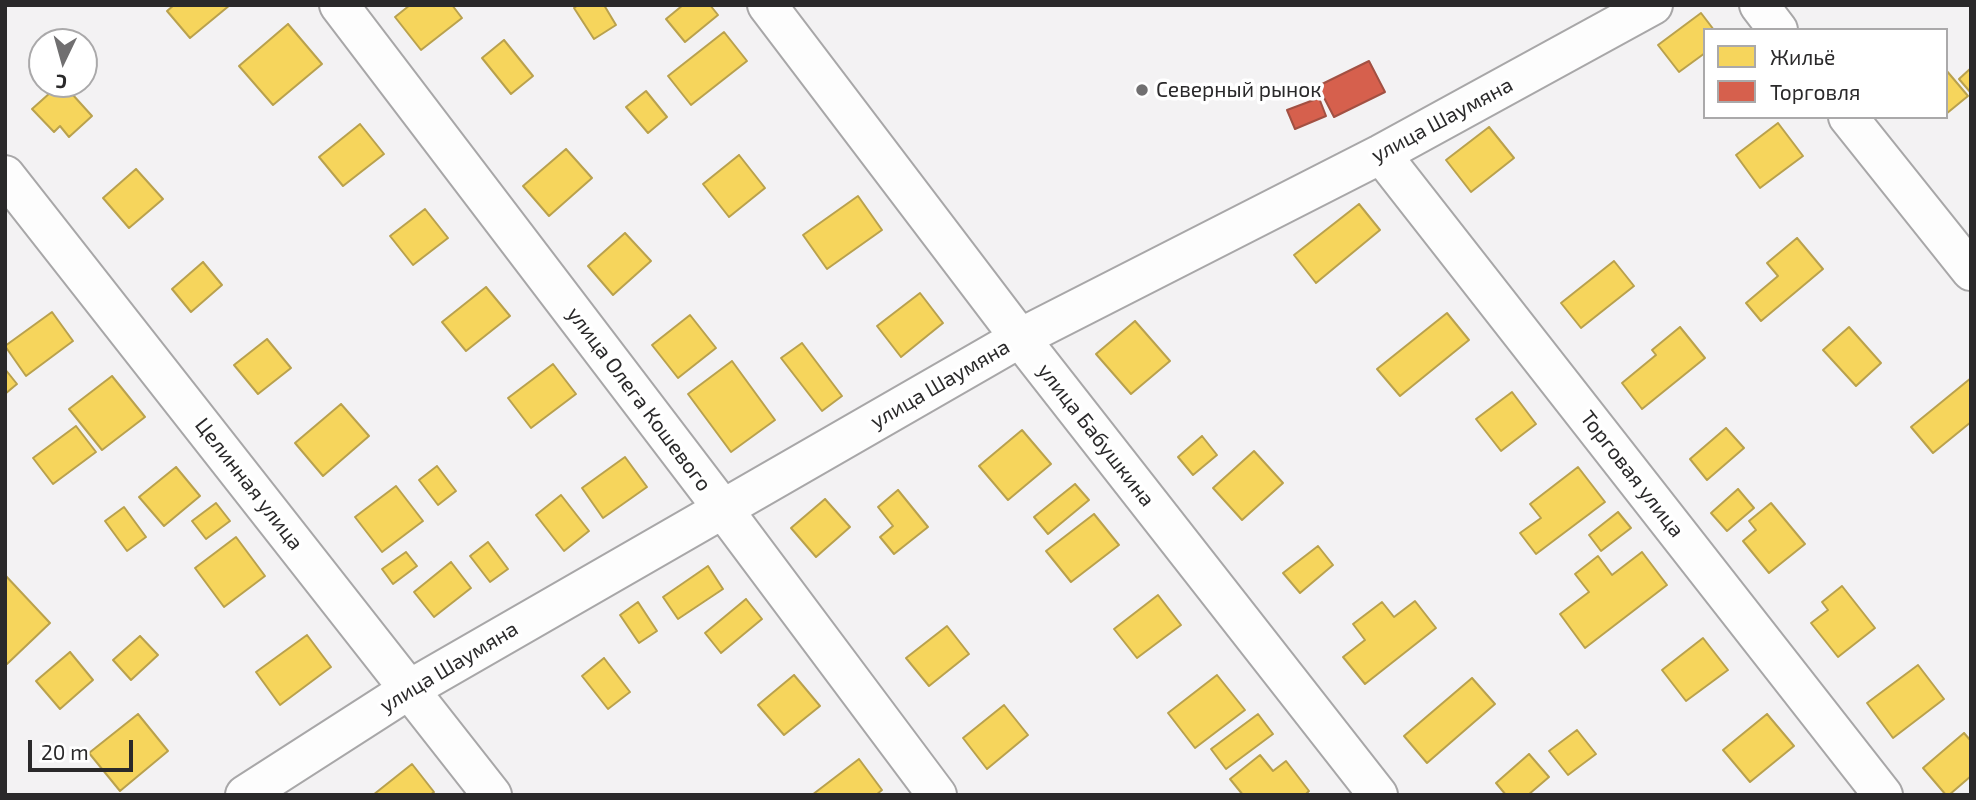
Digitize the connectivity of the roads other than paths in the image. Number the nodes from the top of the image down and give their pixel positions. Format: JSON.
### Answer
{"nodes":[{"id":1,"x":339,"y":5,"type":"edge"},
{"id":2,"x":767,"y":5,"type":"edge"},
{"id":3,"x":1653,"y":5,"type":"edge"},
{"id":4,"x":1759,"y":5,"type":"edge"},
{"id":5,"x":1776,"y":28,"type":"edge"},
{"id":6,"x":1850,"y":119,"type":"edge"},
{"id":7,"x":1381,"y":154,"type":"junction"},
{"id":8,"x":5,"y":175,"type":"edge"},
{"id":9,"x":1971,"y":271,"type":"edge"},
{"id":10,"x":1020,"y":338,"type":"junction"},
{"id":11,"x":723,"y":509,"type":"junction"},
{"id":12,"x":410,"y":689,"type":"junction"},
{"id":13,"x":245,"y":795,"type":"edge"},
{"id":14,"x":492,"y":795,"type":"edge"},
{"id":15,"x":937,"y":795,"type":"edge"},
{"id":16,"x":1378,"y":795,"type":"edge"},
{"id":17,"x":1883,"y":795,"type":"edge"}],
"edges":[{"from":1,"to":11,"type":"street","name":"улица Олега Кошевого"},
{"from":2,"to":10,"type":"street","name":"улица Бабушкина"},
{"from":3,"to":7,"type":"street","name":"улица Шаумяна"},
{"from":4,"to":5,"type":"street"},
{"from":6,"to":9,"type":"street"},
{"from":7,"to":10,"type":"street","name":"улица Шаумяна"},
{"from":7,"to":17,"type":"street","name":"Торговая улица"},
{"from":8,"to":12,"type":"street","name":"Целинная улица"},
{"from":10,"to":11,"type":"street","name":"улица Шаумяна"},
{"from":10,"to":16,"type":"street","name":"улица Бабушкина"},
{"from":11,"to":12,"type":"street","name":"улица Шаумяна"},
{"from":11,"to":15,"type":"street","name":"улица Олега Кошевого"},
{"from":12,"to":13,"type":"street","name":"улица Шаумяна"},
{"from":12,"to":14,"type":"street","name":"Целинная улица"}]}
